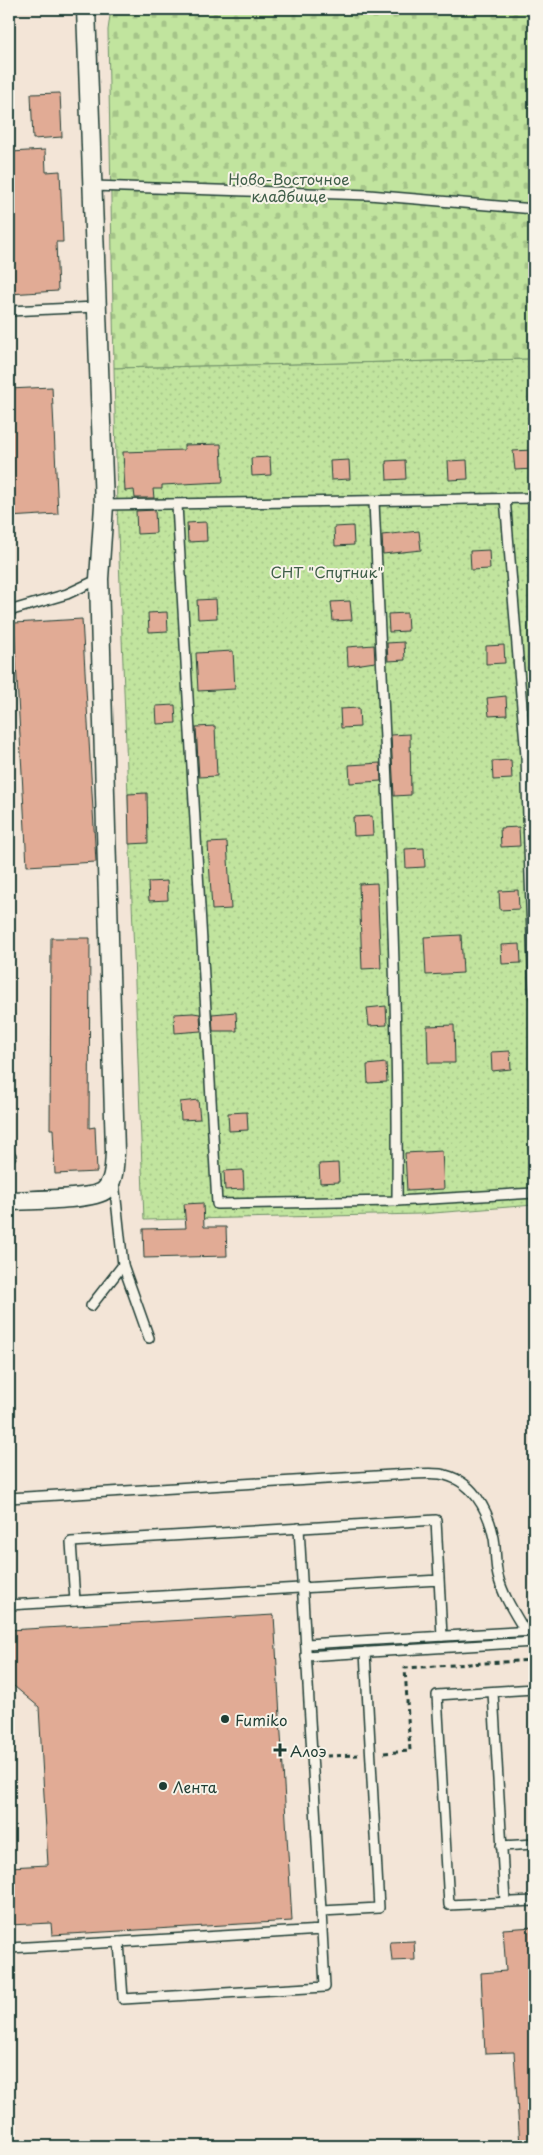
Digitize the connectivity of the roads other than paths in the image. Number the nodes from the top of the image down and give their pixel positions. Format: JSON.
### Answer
{"nodes":[{"id":1,"x":86,"y":9,"type":"edge"},
{"id":2,"x":93,"y":186,"type":"junction"},
{"id":3,"x":534,"y":209,"type":"edge"},
{"id":4,"x":96,"y":307,"type":"junction"},
{"id":5,"x":9,"y":311,"type":"edge"},
{"id":6,"x":505,"y":498,"type":"junction"},
{"id":7,"x":534,"y":498,"type":"edge"},
{"id":8,"x":374,"y":501,"type":"junction"},
{"id":9,"x":177,"y":504,"type":"junction"},
{"id":10,"x":104,"y":505,"type":"junction"},
{"id":11,"x":99,"y":579,"type":"junction"},
{"id":12,"x":9,"y":611,"type":"edge"},
{"id":13,"x":534,"y":995,"type":"edge"},
{"id":14,"x":114,"y":1174,"type":"junction"},
{"id":15,"x":534,"y":1193,"type":"edge"},
{"id":16,"x":9,"y":1201,"type":"edge"},
{"id":17,"x":397,"y":1201,"type":"junction"},
{"id":18,"x":123,"y":1265,"type":"junction"},
{"id":19,"x":91,"y":1306,"type":"dead end"},
{"id":20,"x":149,"y":1338,"type":"dead end"},
{"id":21,"x":9,"y":1498,"type":"edge"},
{"id":22,"x":299,"y":1528,"type":"junction"},
{"id":23,"x":439,"y":1580,"type":"junction"},
{"id":24,"x":302,"y":1588,"type":"junction"},
{"id":25,"x":75,"y":1602,"type":"junction"},
{"id":26,"x":9,"y":1605,"type":"edge"},
{"id":27,"x":530,"y":1631,"type":"edge"},
{"id":28,"x":442,"y":1636,"type":"junction"},
{"id":29,"x":534,"y":1642,"type":"edge"},
{"id":30,"x":306,"y":1644,"type":"junction"},
{"id":31,"x":365,"y":1652,"type":"junction"},
{"id":32,"x":306,"y":1656,"type":"junction"},
{"id":33,"x":534,"y":1689,"type":"edge"},
{"id":34,"x":493,"y":1692,"type":"junction"},
{"id":35,"x":534,"y":1844,"type":"edge"},
{"id":36,"x":502,"y":1846,"type":"junction"},
{"id":37,"x":534,"y":1900,"type":"edge"},
{"id":38,"x":505,"y":1902,"type":"junction"},
{"id":39,"x":321,"y":1911,"type":"junction"},
{"id":40,"x":322,"y":1930,"type":"junction"},
{"id":41,"x":119,"y":1942,"type":"junction"},
{"id":42,"x":9,"y":1948,"type":"edge"}],
"edges":[{"from":1,"to":2,"type":"street"},
{"from":2,"to":3,"type":"lane"},
{"from":2,"to":4,"type":"street"},
{"from":4,"to":5,"type":"lane"},
{"from":4,"to":10,"type":"street"},
{"from":6,"to":7,"type":"lane"},
{"from":6,"to":8,"type":"lane"},
{"from":6,"to":13,"type":"lane"},
{"from":8,"to":9,"type":"lane"},
{"from":8,"to":17,"type":"lane"},
{"from":9,"to":10,"type":"lane"},
{"from":9,"to":17,"type":"lane"},
{"from":10,"to":11,"type":"street"},
{"from":11,"to":12,"type":"lane"},
{"from":11,"to":14,"type":"street"},
{"from":14,"to":16,"type":"street"},
{"from":14,"to":18,"type":"lane"},
{"from":15,"to":17,"type":"lane"},
{"from":18,"to":19,"type":"lane"},
{"from":18,"to":20,"type":"lane"},
{"from":21,"to":27,"type":"lane"},
{"from":22,"to":23,"type":"lane"},
{"from":22,"to":24,"type":"lane"},
{"from":22,"to":25,"type":"lane"},
{"from":23,"to":24,"type":"lane"},
{"from":23,"to":28,"type":"lane"},
{"from":24,"to":25,"type":"lane"},
{"from":24,"to":30,"type":"lane"},
{"from":25,"to":26,"type":"lane"},
{"from":27,"to":28,"type":"lane"},
{"from":28,"to":30,"type":"lane"},
{"from":29,"to":31,"type":"lane"},
{"from":30,"to":32,"type":"lane"},
{"from":31,"to":32,"type":"lane"},
{"from":31,"to":39,"type":"lane"},
{"from":32,"to":39,"type":"lane"},
{"from":33,"to":34,"type":"lane"},
{"from":34,"to":36,"type":"lane"},
{"from":34,"to":38,"type":"lane"},
{"from":35,"to":36,"type":"lane"},
{"from":36,"to":38,"type":"lane"},
{"from":37,"to":38,"type":"lane"},
{"from":39,"to":40,"type":"lane"},
{"from":40,"to":41,"type":"lane"},
{"from":40,"to":41,"type":"lane"},
{"from":41,"to":42,"type":"lane"}]}
